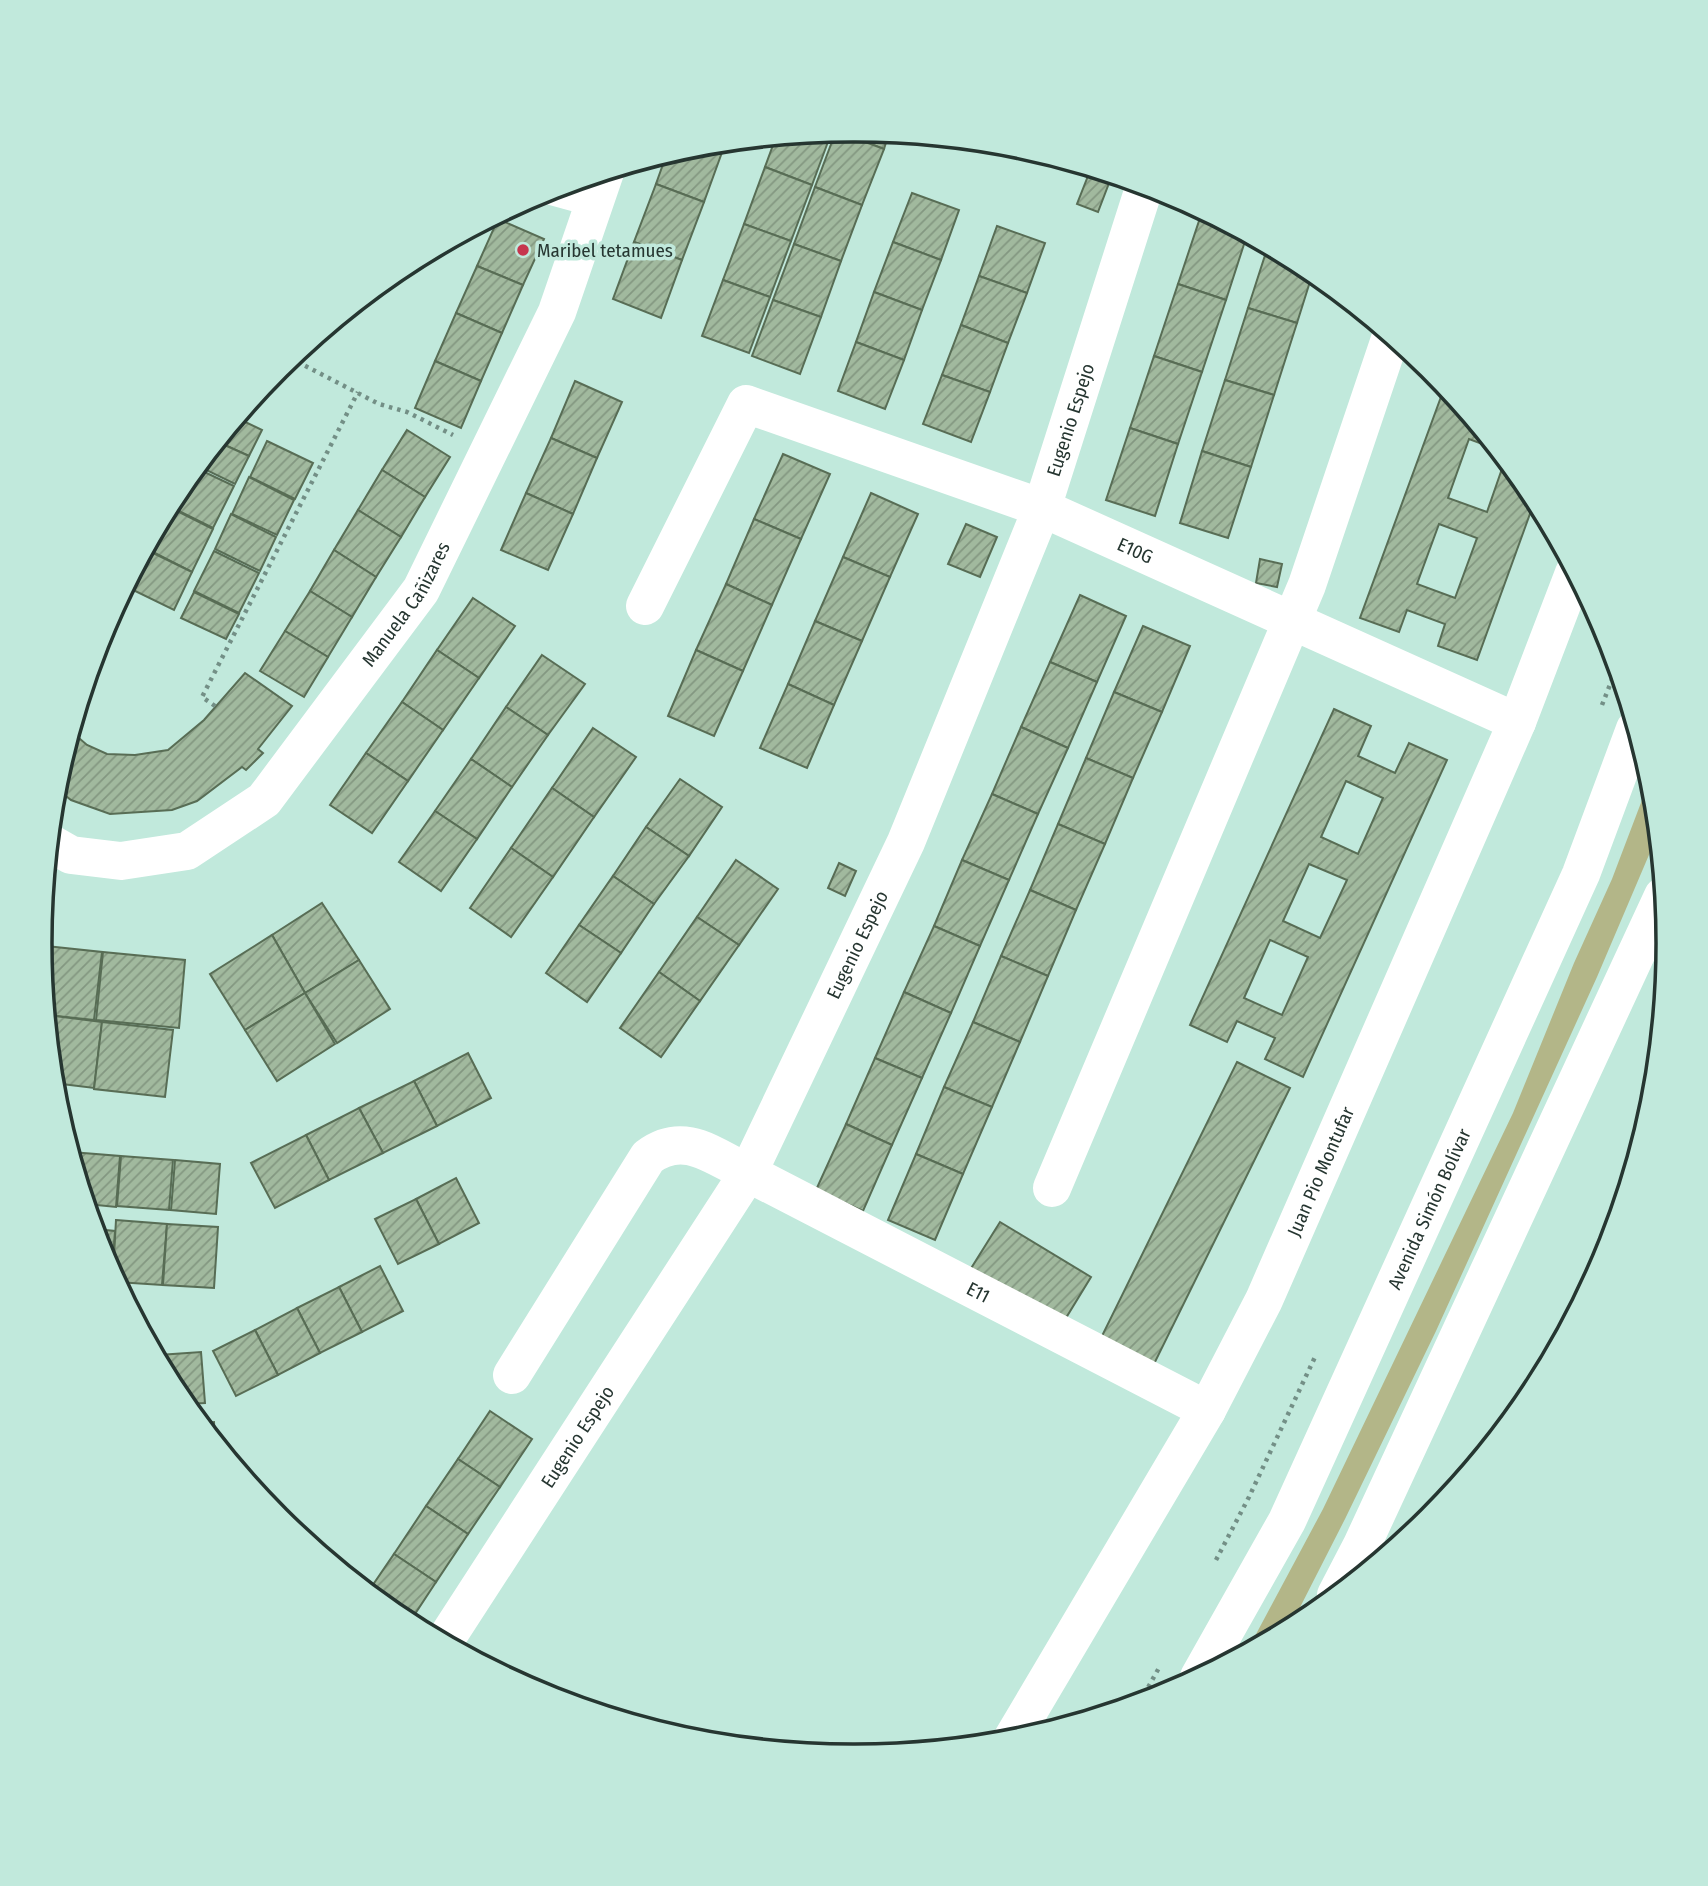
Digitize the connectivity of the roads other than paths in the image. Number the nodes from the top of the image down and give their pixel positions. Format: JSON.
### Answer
{"nodes":[{"id":1,"x":599,"y":189,"type":"edge"},
{"id":2,"x":581,"y":190,"type":"edge"},
{"id":3,"x":1142,"y":195,"type":"edge"},
{"id":4,"x":1388,"y":345,"type":"edge"},
{"id":5,"x":1042,"y":508,"type":"junction"},
{"id":6,"x":1570,"y":583,"type":"edge"},
{"id":7,"x":645,"y":606,"type":"dead end"},
{"id":8,"x":1293,"y":621,"type":"junction"},
{"id":9,"x":1517,"y":722,"type":"junction"},
{"id":10,"x":1630,"y":743,"type":"edge"},
{"id":11,"x":58,"y":848,"type":"edge"},
{"id":12,"x":1655,"y":914,"type":"edge"},
{"id":13,"x":748,"y":1173,"type":"junction"},
{"id":14,"x":1052,"y":1188,"type":"dead end"},
{"id":15,"x":512,"y":1375,"type":"dead end"},
{"id":16,"x":1207,"y":1410,"type":"junction"},
{"id":17,"x":1346,"y":1576,"type":"edge"},
{"id":18,"x":449,"y":1634,"type":"edge"},
{"id":19,"x":1207,"y":1662,"type":"edge"},
{"id":20,"x":1019,"y":1727,"type":"edge"}],
"edges":[{"from":1,"to":2,"type":"lane"},
{"from":1,"to":11,"type":"main road","name":"Manuela Cañizares"},
{"from":3,"to":5,"type":"main road","name":"Eugenio Espejo"},
{"from":4,"to":8,"type":"main road"},
{"from":5,"to":7,"type":"main road","name":"E10G"},
{"from":5,"to":8,"type":"main road","name":"E10G"},
{"from":5,"to":13,"type":"main road","name":"Eugenio Espejo"},
{"from":6,"to":9,"type":"main road","name":"Juan Pio Montufar"},
{"from":8,"to":9,"type":"main road","name":"E10G"},
{"from":8,"to":14,"type":"main road"},
{"from":9,"to":16,"type":"main road","name":"Juan Pio Montufar"},
{"from":10,"to":19,"type":"main road","name":"Avenida Simón Bolívar"},
{"from":12,"to":17,"type":"main road"},
{"from":13,"to":15,"type":"main road","name":"E11"},
{"from":13,"to":16,"type":"main road","name":"E11"},
{"from":13,"to":18,"type":"main road","name":"Eugenio Espejo"},
{"from":16,"to":20,"type":"main road","name":"Juan Pio Montufar"}]}
